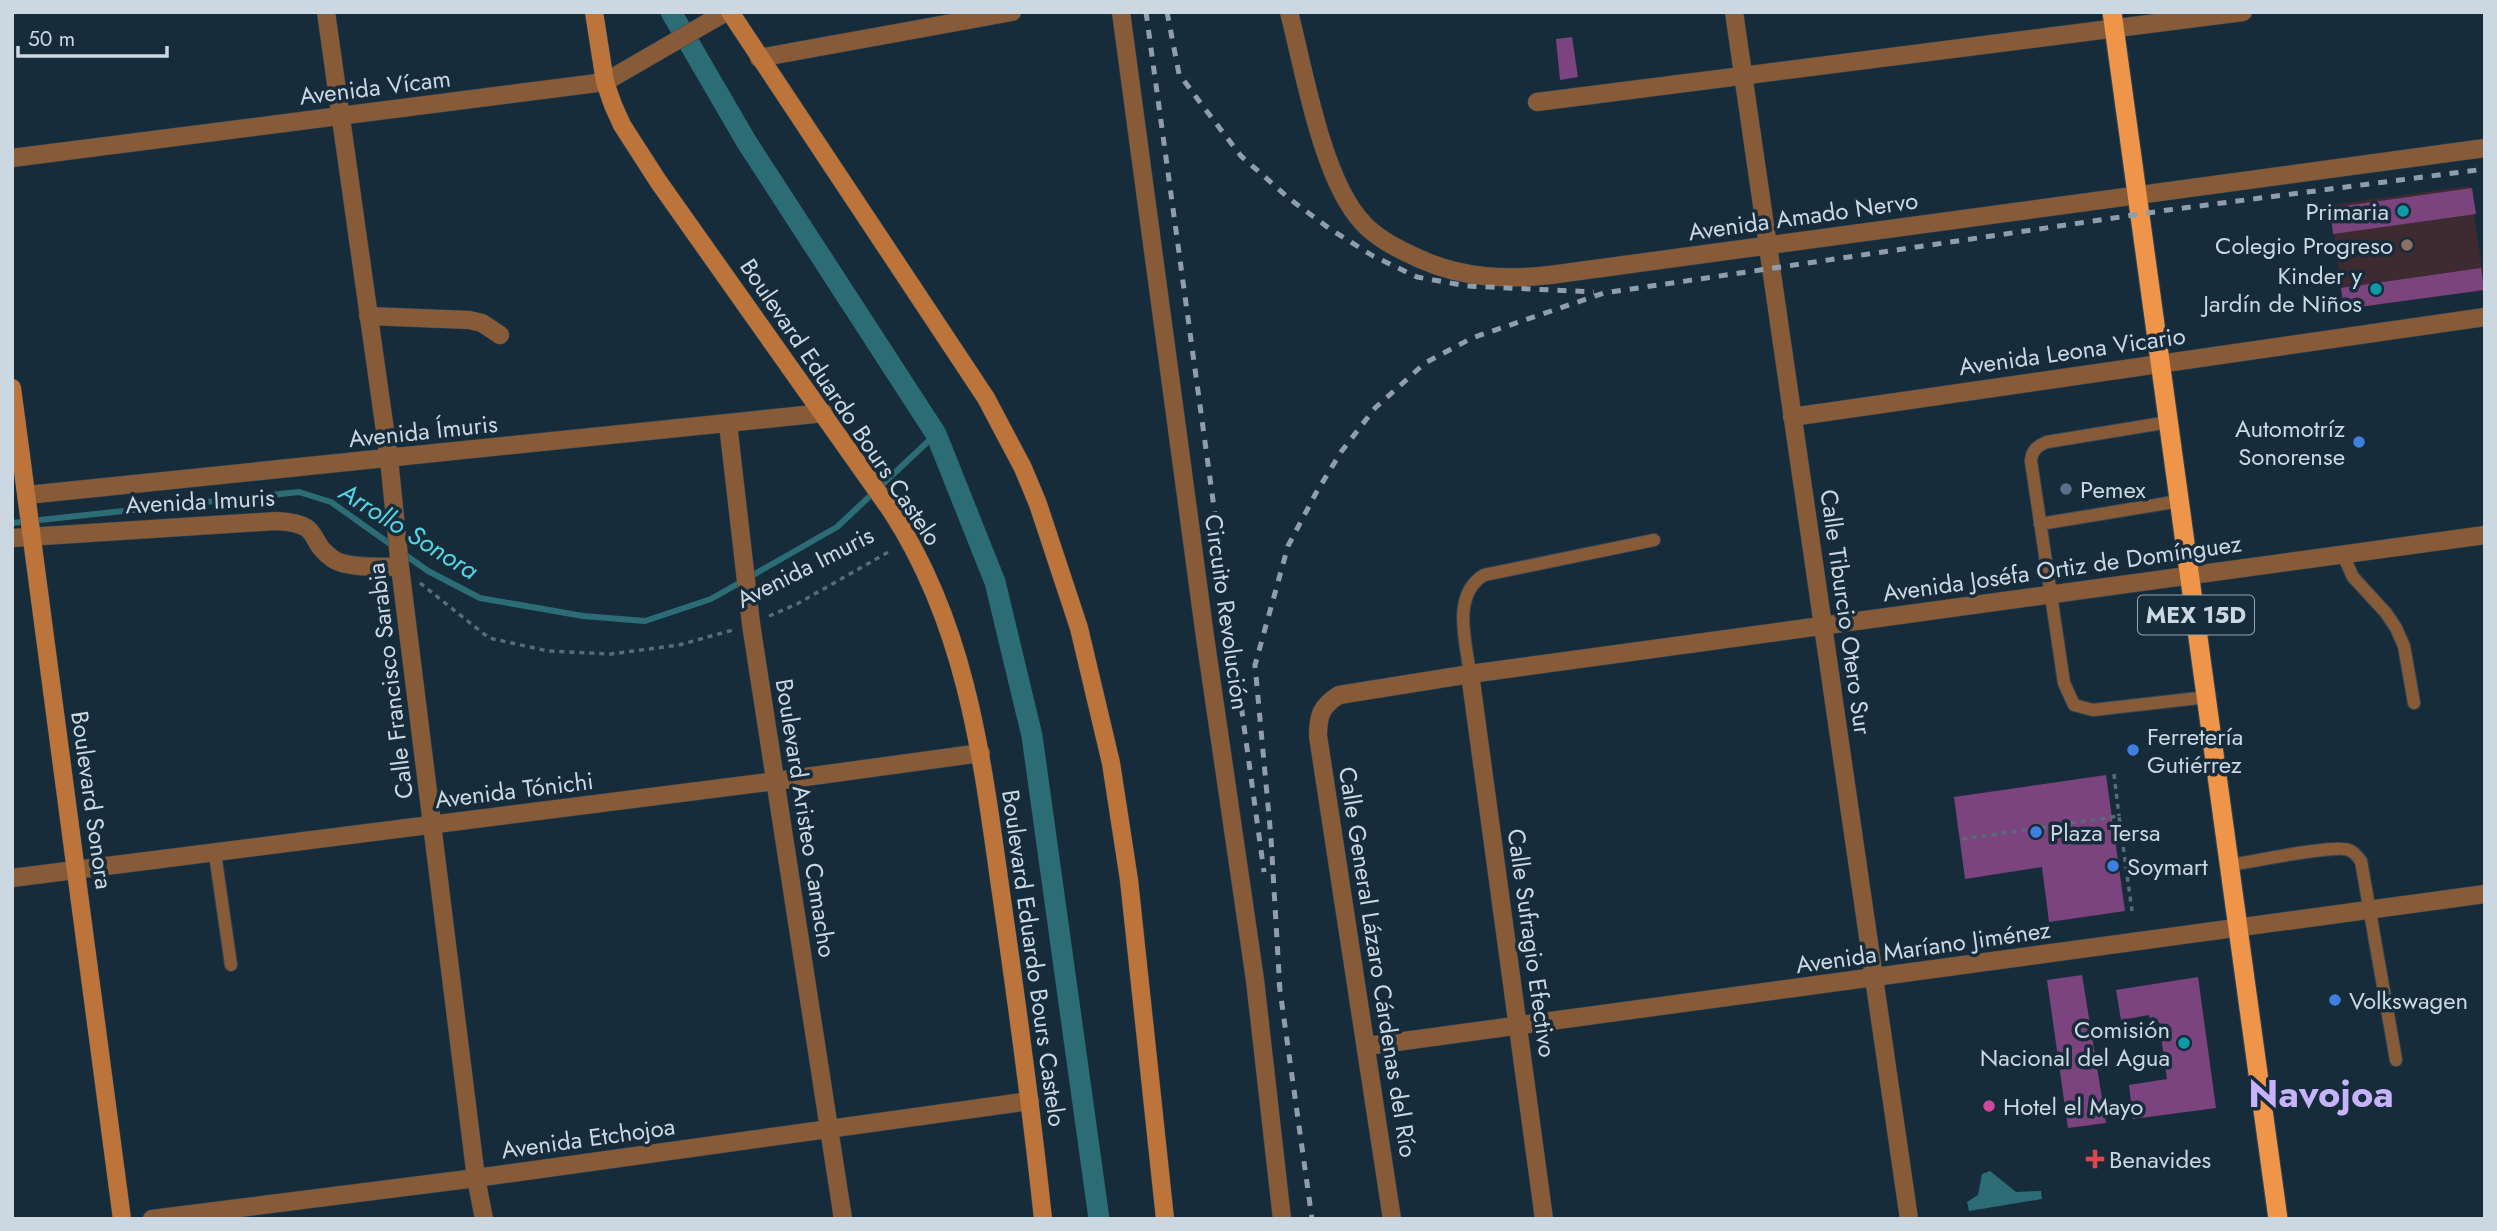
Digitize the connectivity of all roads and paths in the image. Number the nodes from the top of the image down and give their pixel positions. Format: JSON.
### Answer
{"nodes":[{"id":1,"x":326,"y":12,"type":"edge"},
{"id":2,"x":594,"y":12,"type":"edge"},
{"id":3,"x":1012,"y":12,"type":"edge"},
{"id":4,"x":1121,"y":12,"type":"edge"},
{"id":5,"x":1289,"y":12,"type":"edge"},
{"id":6,"x":1734,"y":12,"type":"edge"},
{"id":7,"x":2243,"y":12,"type":"edge"},
{"id":8,"x":725,"y":14,"type":"edge"},
{"id":9,"x":2113,"y":20,"type":"edge"},
{"id":10,"x":760,"y":58,"type":"junction"},
{"id":11,"x":1743,"y":75,"type":"junction"},
{"id":12,"x":610,"y":79,"type":"junction"},
{"id":13,"x":1536,"y":102,"type":"dead end"},
{"id":14,"x":340,"y":116,"type":"junction"},
{"id":15,"x":2485,"y":148,"type":"edge"},
{"id":16,"x":12,"y":158,"type":"edge"},
{"id":17,"x":2137,"y":196,"type":"junction"},
{"id":18,"x":1767,"y":245,"type":"junction"},
{"id":19,"x":368,"y":316,"type":"junction"},
{"id":20,"x":2485,"y":317,"type":"edge"},
{"id":21,"x":500,"y":335,"type":"dead end"},
{"id":22,"x":2161,"y":363,"type":"junction"},
{"id":23,"x":12,"y":388,"type":"edge"},
{"id":24,"x":824,"y":414,"type":"junction"},
{"id":25,"x":1792,"y":417,"type":"junction"},
{"id":26,"x":2169,"y":422,"type":"junction"},
{"id":27,"x":728,"y":424,"type":"junction"},
{"id":28,"x":389,"y":460,"type":"junction"},
{"id":29,"x":27,"y":495,"type":"junction"},
{"id":30,"x":2180,"y":500,"type":"junction"},
{"id":31,"x":2040,"y":524,"type":"junction"},
{"id":32,"x":32,"y":535,"type":"junction"},
{"id":33,"x":2485,"y":535,"type":"edge"},
{"id":34,"x":12,"y":538,"type":"edge"},
{"id":35,"x":910,"y":540,"type":"junction"},
{"id":36,"x":1654,"y":540,"type":"dead end"},
{"id":37,"x":2343,"y":555,"type":"junction"},
{"id":38,"x":400,"y":567,"type":"junction"},
{"id":39,"x":2191,"y":575,"type":"junction"},
{"id":40,"x":2050,"y":594,"type":"junction"},
{"id":41,"x":751,"y":624,"type":"junction"},
{"id":42,"x":1823,"y":625,"type":"junction"},
{"id":43,"x":1470,"y":674,"type":"junction"},
{"id":44,"x":2207,"y":697,"type":"junction"},
{"id":45,"x":2414,"y":703,"type":"dead end"},
{"id":46,"x":1320,"y":712,"type":"joint"},
{"id":47,"x":981,"y":753,"type":"junction"},
{"id":48,"x":2115,"y":774,"type":"dead end"},
{"id":49,"x":776,"y":782,"type":"junction"},
{"id":50,"x":2119,"y":816,"type":"junction"},
{"id":51,"x":432,"y":826,"type":"junction"},
{"id":52,"x":1962,"y":839,"type":"dead end"},
{"id":53,"x":215,"y":854,"type":"junction"},
{"id":54,"x":2230,"y":865,"type":"junction"},
{"id":55,"x":76,"y":872,"type":"junction"},
{"id":56,"x":12,"y":878,"type":"edge"},
{"id":57,"x":2485,"y":894,"type":"edge"},
{"id":58,"x":2369,"y":910,"type":"junction"},
{"id":59,"x":2132,"y":911,"type":"dead end"},
{"id":60,"x":2239,"y":928,"type":"junction"},
{"id":61,"x":231,"y":965,"type":"dead end"},
{"id":62,"x":1875,"y":978,"type":"junction"},
{"id":63,"x":1518,"y":1027,"type":"junction"},
{"id":64,"x":1367,"y":1046,"type":"junction"},
{"id":65,"x":2396,"y":1060,"type":"dead end"},
{"id":66,"x":1030,"y":1101,"type":"junction"},
{"id":67,"x":829,"y":1129,"type":"junction"},
{"id":68,"x":477,"y":1178,"type":"junction"},
{"id":69,"x":122,"y":1219,"type":"edge"},
{"id":70,"x":152,"y":1219,"type":"edge"},
{"id":71,"x":484,"y":1219,"type":"edge"},
{"id":72,"x":843,"y":1219,"type":"edge"},
{"id":73,"x":1043,"y":1219,"type":"edge"},
{"id":74,"x":1165,"y":1219,"type":"edge"},
{"id":75,"x":1282,"y":1219,"type":"edge"},
{"id":76,"x":1392,"y":1219,"type":"edge"},
{"id":77,"x":1544,"y":1219,"type":"edge"},
{"id":78,"x":1909,"y":1219,"type":"edge"},
{"id":79,"x":2278,"y":1219,"type":"edge"}],
"edges":[{"from":1,"to":14,"type":"street","name":"Calle Francisco Sarabia"},
{"from":2,"to":12,"type":"main road","name":"Boulevard Eduardo Bours Castelo"},
{"from":3,"to":10,"type":"street"},
{"from":4,"to":75,"type":"street","name":"Circuito Revolución"},
{"from":5,"to":18,"type":"street","name":"Avenida Amado Nervo"},
{"from":6,"to":11,"type":"street","name":"Calle Tiburcio Otero Sur"},
{"from":7,"to":9,"type":"street"},
{"from":8,"to":10,"type":"main road"},
{"from":8,"to":12,"type":"street","name":"Avenida Vícam"},
{"from":9,"to":11,"type":"street"},
{"from":9,"to":17,"type":"highway","number":"MEX 15D"},
{"from":10,"to":74,"type":"main road"},
{"from":11,"to":13,"type":"street"},
{"from":11,"to":18,"type":"street","name":"Calle Tiburcio Otero Sur"},
{"from":12,"to":14,"type":"street","name":"Avenida Vícam"},
{"from":12,"to":24,"type":"main road","name":"Boulevard Eduardo Bours Castelo"},
{"from":14,"to":16,"type":"street","name":"Avenida Vícam"},
{"from":14,"to":19,"type":"street","name":"Calle Francisco Sarabia"},
{"from":15,"to":17,"type":"street","name":"Avenida Amado Nervo"},
{"from":17,"to":18,"type":"street","name":"Avenida Amado Nervo"},
{"from":17,"to":22,"type":"highway","number":"MEX 15D"},
{"from":18,"to":25,"type":"street","name":"Calle Tiburcio Otero Sur"},
{"from":19,"to":21,"type":"street"},
{"from":19,"to":28,"type":"street","name":"Calle Francisco Sarabia"},
{"from":20,"to":22,"type":"street","name":"Avenida Leona Vicario"},
{"from":22,"to":25,"type":"street","name":"Avenida Leona Vicario"},
{"from":22,"to":26,"type":"highway","number":"MEX 15D"},
{"from":23,"to":29,"type":"main road","name":"Boulevard Sonora"},
{"from":24,"to":27,"type":"street","name":"Avenida Ímuris"},
{"from":24,"to":35,"type":"main road","name":"Boulevard Eduardo Bours Castelo"},
{"from":25,"to":42,"type":"street","name":"Calle Tiburcio Otero Sur"},
{"from":26,"to":30,"type":"highway","number":"MEX 15D"},
{"from":26,"to":31,"type":"lane"},
{"from":27,"to":28,"type":"street","name":"Avenida Ímuris"},
{"from":27,"to":41,"type":"street","name":"Boulevard Aristeo Camacho"},
{"from":28,"to":29,"type":"street","name":"Avenida Ímuris"},
{"from":28,"to":38,"type":"street","name":"Calle Francisco Sarabia"},
{"from":29,"to":32,"type":"main road","name":"Boulevard Sonora"},
{"from":30,"to":31,"type":"lane"},
{"from":30,"to":39,"type":"highway","number":"MEX 15D"},
{"from":31,"to":40,"type":"lane"},
{"from":32,"to":34,"type":"street","name":"Avenida Imuris"},
{"from":32,"to":38,"type":"street","name":"Avenida Imuris"},
{"from":32,"to":55,"type":"main road","name":"Boulevard Sonora"},
{"from":33,"to":37,"type":"street","name":"Avenida Joséfa Ortiz de Domínguez"},
{"from":35,"to":41,"type":"path","name":"Avenida Imuris"},
{"from":35,"to":47,"type":"main road","name":"Boulevard Eduardo Bours Castelo"},
{"from":36,"to":43,"type":"lane"},
{"from":37,"to":39,"type":"street","name":"Avenida Joséfa Ortiz de Domínguez"},
{"from":37,"to":45,"type":"lane"},
{"from":38,"to":41,"type":"path","name":"Avenida Imuris"},
{"from":38,"to":51,"type":"street","name":"Calle Francisco Sarabia"},
{"from":39,"to":40,"type":"street","name":"Avenida Joséfa Ortiz de Domínguez"},
{"from":39,"to":44,"type":"highway","number":"MEX 15D"},
{"from":40,"to":42,"type":"street","name":"Avenida Joséfa Ortiz de Domínguez"},
{"from":40,"to":44,"type":"lane"},
{"from":41,"to":49,"type":"street","name":"Boulevard Aristeo Camacho"},
{"from":42,"to":43,"type":"street","name":"Avenida Joséfa Ortiz de Domínguez"},
{"from":42,"to":62,"type":"street","name":"Calle Tiburcio Otero Sur"},
{"from":43,"to":46,"type":"street","name":"Avenida Joséfa Ortiz de Domínguez"},
{"from":43,"to":63,"type":"street","name":"Calle Sufragio Efectivo"},
{"from":44,"to":54,"type":"highway","number":"MEX 15D"},
{"from":46,"to":64,"type":"street","name":"Calle General Lázaro Cárdenas del Río"},
{"from":47,"to":49,"type":"street","name":"Avenida Tónichi"},
{"from":47,"to":66,"type":"main road","name":"Boulevard Eduardo Bours Castelo"},
{"from":48,"to":50,"type":"path"},
{"from":49,"to":51,"type":"street","name":"Avenida Tónichi"},
{"from":49,"to":67,"type":"street","name":"Boulevard Aristeo Camacho"},
{"from":50,"to":52,"type":"path"},
{"from":50,"to":59,"type":"path"},
{"from":51,"to":53,"type":"street","name":"Avenida Tónichi"},
{"from":51,"to":68,"type":"street","name":"Calle Francisco Sarabia"},
{"from":53,"to":55,"type":"street","name":"Avenida Tónichi"},
{"from":53,"to":61,"type":"lane"},
{"from":54,"to":58,"type":"lane"},
{"from":54,"to":60,"type":"highway","number":"MEX 15D"},
{"from":55,"to":56,"type":"street","name":"Avenida Tónichi"},
{"from":55,"to":69,"type":"main road","name":"Boulevard Sonora"},
{"from":57,"to":58,"type":"street","name":"Avenida Maríano Jiménez"},
{"from":58,"to":60,"type":"street","name":"Avenida Maríano Jiménez"},
{"from":58,"to":65,"type":"lane"},
{"from":60,"to":62,"type":"street","name":"Avenida Maríano Jiménez"},
{"from":60,"to":79,"type":"highway","number":"MEX 15D"},
{"from":62,"to":63,"type":"street","name":"Avenida Maríano Jiménez"},
{"from":62,"to":78,"type":"street","name":"Calle Tiburcio Otero Sur"},
{"from":63,"to":64,"type":"street","name":"Avenida Maríano Jiménez"},
{"from":63,"to":77,"type":"street","name":"Calle Sufragio Efectivo"},
{"from":64,"to":76,"type":"street","name":"Calle General Lázaro Cárdenas del Río"},
{"from":66,"to":67,"type":"street","name":"Avenida Etchojoa"},
{"from":66,"to":73,"type":"main road","name":"Boulevard Eduardo Bours Castelo"},
{"from":67,"to":68,"type":"street","name":"Avenida Etchojoa"},
{"from":67,"to":72,"type":"street","name":"Boulevard Aristeo Camacho"},
{"from":68,"to":70,"type":"street","name":"Avenida Etchojoa"},
{"from":68,"to":71,"type":"street","name":"Calle Francisco Sarabia"}]}
